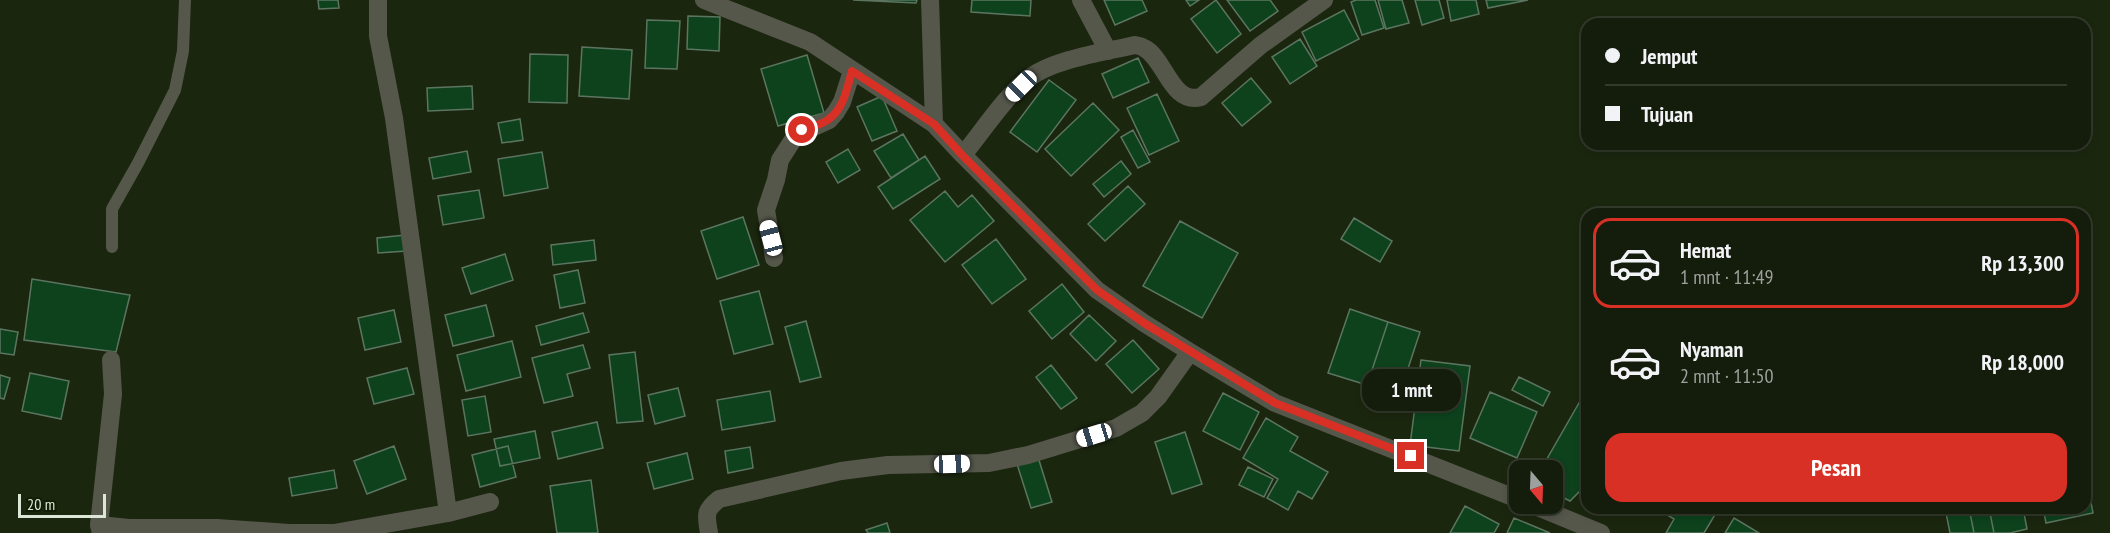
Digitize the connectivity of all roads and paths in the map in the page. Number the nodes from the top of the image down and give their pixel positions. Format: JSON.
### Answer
{"nodes":[{"id":1,"x":185,"y":0,"type":"edge"},
{"id":2,"x":378,"y":0,"type":"edge"},
{"id":3,"x":704,"y":0,"type":"edge"},
{"id":4,"x":930,"y":0,"type":"edge"},
{"id":5,"x":1081,"y":0,"type":"edge"},
{"id":6,"x":1324,"y":0,"type":"edge"},
{"id":7,"x":1108,"y":51,"type":"junction"},
{"id":8,"x":852,"y":71,"type":"junction"},
{"id":9,"x":934,"y":124,"type":"junction"},
{"id":10,"x":963,"y":156,"type":"junction"},
{"id":11,"x":112,"y":247,"type":"dead end"},
{"id":12,"x":774,"y":258,"type":"dead end"},
{"id":13,"x":1190,"y":352,"type":"junction"},
{"id":14,"x":111,"y":360,"type":"dead end"},
{"id":15,"x":1509,"y":496,"type":"edge"},
{"id":16,"x":490,"y":502,"type":"dead end"},
{"id":17,"x":448,"y":513,"type":"junction"},
{"id":18,"x":1554,"y":514,"type":"edge"},
{"id":19,"x":100,"y":529,"type":"edge"},
{"id":20,"x":334,"y":533,"type":"edge"},
{"id":21,"x":709,"y":533,"type":"edge"},
{"id":22,"x":1601,"y":533,"type":"edge"}],
"edges":[{"from":1,"to":11,"type":"lane"},
{"from":2,"to":17,"type":"street"},
{"from":3,"to":8,"type":"street"},
{"from":4,"to":9,"type":"street"},
{"from":5,"to":7,"type":"street"},
{"from":6,"to":7,"type":"street"},
{"from":7,"to":10,"type":"street"},
{"from":8,"to":9,"type":"street"},
{"from":8,"to":12,"type":"street"},
{"from":9,"to":10,"type":"street"},
{"from":10,"to":13,"type":"street"},
{"from":13,"to":15,"type":"street"},
{"from":13,"to":21,"type":"street"},
{"from":14,"to":19,"type":"street"},
{"from":16,"to":17,"type":"street"},
{"from":17,"to":20,"type":"street"},
{"from":18,"to":22,"type":"street"},
{"from":19,"to":20,"type":"street"}]}
